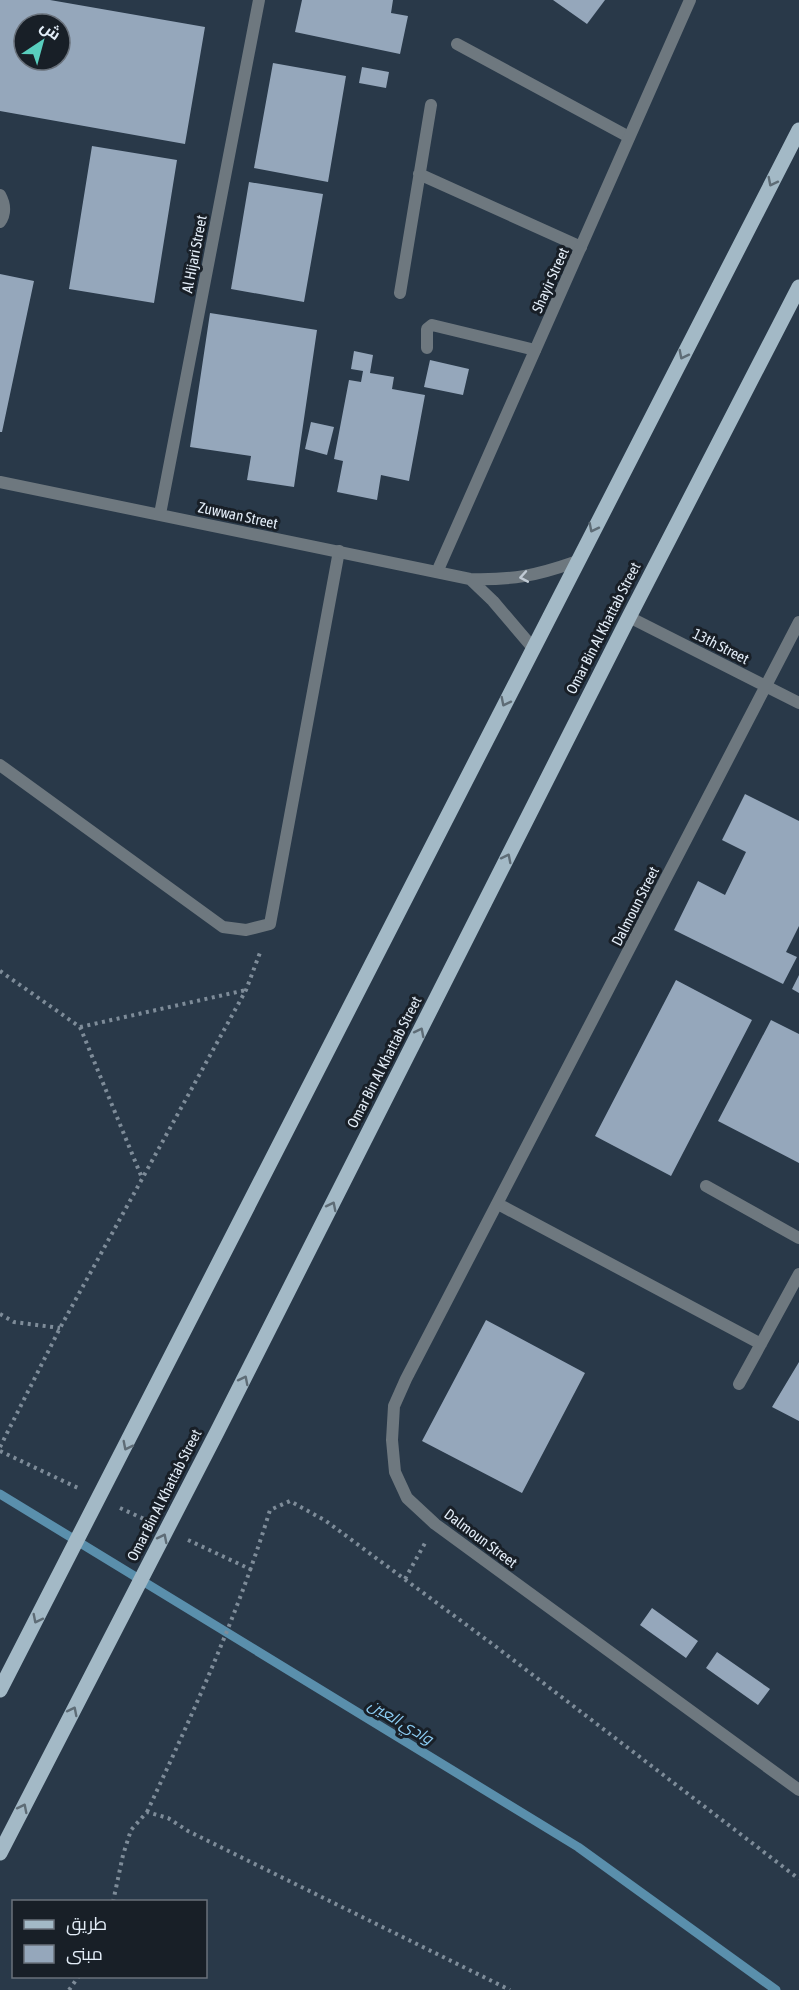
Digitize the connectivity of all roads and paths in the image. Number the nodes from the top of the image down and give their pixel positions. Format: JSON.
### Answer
{"nodes":[{"id":1,"x":259,"y":0,"type":"edge"},
{"id":2,"x":690,"y":0,"type":"edge"},
{"id":3,"x":457,"y":44,"type":"dead end"},
{"id":4,"x":431,"y":105,"type":"dead end"},
{"id":5,"x":799,"y":130,"type":"edge"},
{"id":6,"x":629,"y":137,"type":"junction"},
{"id":7,"x":419,"y":174,"type":"junction"},
{"id":8,"x":0,"y":195,"type":"edge"},
{"id":9,"x":0,"y":222,"type":"edge"},
{"id":10,"x":581,"y":247,"type":"junction"},
{"id":11,"x":799,"y":287,"type":"edge"},
{"id":12,"x":400,"y":293,"type":"dead end"},
{"id":13,"x":428,"y":348,"type":"dead end"},
{"id":14,"x":535,"y":350,"type":"junction"},
{"id":15,"x":0,"y":482,"type":"edge"},
{"id":16,"x":160,"y":514,"type":"junction"},
{"id":17,"x":339,"y":551,"type":"junction"},
{"id":18,"x":575,"y":562,"type":"junction"},
{"id":19,"x":437,"y":572,"type":"junction"},
{"id":20,"x":470,"y":579,"type":"junction"},
{"id":21,"x":629,"y":617,"type":"junction"},
{"id":22,"x":799,"y":622,"type":"edge"},
{"id":23,"x":533,"y":648,"type":"junction"},
{"id":24,"x":765,"y":686,"type":"junction"},
{"id":25,"x":799,"y":703,"type":"edge"},
{"id":26,"x":0,"y":765,"type":"edge"},
{"id":27,"x":270,"y":924,"type":"junction"},
{"id":28,"x":0,"y":971,"type":"edge"},
{"id":29,"x":246,"y":990,"type":"junction"},
{"id":30,"x":80,"y":1027,"type":"junction"},
{"id":31,"x":142,"y":1178,"type":"junction"},
{"id":32,"x":706,"y":1186,"type":"dead end"},
{"id":33,"x":498,"y":1204,"type":"junction"},
{"id":34,"x":799,"y":1238,"type":"edge"},
{"id":35,"x":799,"y":1274,"type":"edge"},
{"id":36,"x":0,"y":1314,"type":"edge"},
{"id":37,"x":60,"y":1328,"type":"junction"},
{"id":38,"x":761,"y":1344,"type":"junction"},
{"id":39,"x":739,"y":1384,"type":"dead end"},
{"id":40,"x":0,"y":1447,"type":"edge"},
{"id":41,"x":0,"y":1451,"type":"edge"},
{"id":42,"x":84,"y":1491,"type":"dead end"},
{"id":43,"x":116,"y":1506,"type":"dead end"},
{"id":44,"x":147,"y":1521,"type":"dead end"},
{"id":45,"x":435,"y":1524,"type":"junction"},
{"id":46,"x":178,"y":1536,"type":"dead end"},
{"id":47,"x":252,"y":1570,"type":"junction"},
{"id":48,"x":405,"y":1579,"type":"junction"},
{"id":49,"x":0,"y":1690,"type":"edge"},
{"id":50,"x":799,"y":1790,"type":"edge"},
{"id":51,"x":147,"y":1812,"type":"junction"},
{"id":52,"x":0,"y":1853,"type":"edge"},
{"id":53,"x":799,"y":1879,"type":"edge"},
{"id":54,"x":113,"y":1900,"type":"edge"},
{"id":55,"x":510,"y":1990,"type":"edge"}],
"edges":[{"from":1,"to":16,"type":"street","name":"Al Hijari Street"},
{"from":2,"to":6,"type":"street","name":"Shayir Street"},
{"from":3,"to":6,"type":"street"},
{"from":4,"to":7,"type":"street"},
{"from":5,"to":18,"type":"main road","one_way":true},
{"from":6,"to":10,"type":"street","name":"Shayir Street"},
{"from":7,"to":10,"type":"street"},
{"from":7,"to":12,"type":"street"},
{"from":8,"to":9,"type":"street"},
{"from":10,"to":14,"type":"street","name":"Shayir Street"},
{"from":11,"to":21,"type":"main road","name":"Omar Bin Al Khattab Street"},
{"from":13,"to":14,"type":"street"},
{"from":14,"to":19,"type":"street","name":"Shayir Street"},
{"from":15,"to":16,"type":"street","name":"Zuwwan Street"},
{"from":16,"to":17,"type":"street","name":"Zuwwan Street"},
{"from":17,"to":19,"type":"street","name":"Zuwwan Street"},
{"from":17,"to":27,"type":"street"},
{"from":18,"to":20,"type":"street","name":"Zuwwan Street","one_way":true},
{"from":18,"to":23,"type":"main road"},
{"from":19,"to":20,"type":"street","name":"Zuwwan Street"},
{"from":20,"to":23,"type":"street"},
{"from":21,"to":24,"type":"street","name":"13th Street"},
{"from":52,"to":21,"type":"main road","name":"Omar Bin Al Khattab Street","one_way":true},
{"from":22,"to":24,"type":"street","name":"Dalmoun Street"},
{"from":23,"to":49,"type":"main road","one_way":true},
{"from":24,"to":25,"type":"street","name":"13th Street"},
{"from":24,"to":33,"type":"street","name":"Dalmoun Street"},
{"from":26,"to":27,"type":"street"},
{"from":27,"to":29,"type":"path"},
{"from":28,"to":30,"type":"path"},
{"from":29,"to":30,"type":"path"},
{"from":29,"to":31,"type":"path"},
{"from":30,"to":31,"type":"path"},
{"from":31,"to":37,"type":"path"},
{"from":32,"to":34,"type":"street"},
{"from":33,"to":38,"type":"street"},
{"from":33,"to":45,"type":"street","name":"Dalmoun Street"},
{"from":35,"to":38,"type":"street"},
{"from":36,"to":37,"type":"path"},
{"from":37,"to":40,"type":"path"},
{"from":38,"to":39,"type":"street"},
{"from":41,"to":42,"type":"path"},
{"from":43,"to":44,"type":"path"},
{"from":45,"to":48,"type":"path"},
{"from":45,"to":50,"type":"street","name":"Dalmoun Street"},
{"from":46,"to":47,"type":"path"},
{"from":47,"to":48,"type":"path"},
{"from":47,"to":51,"type":"path"},
{"from":48,"to":53,"type":"path"},
{"from":51,"to":54,"type":"path"},
{"from":51,"to":55,"type":"path"}]}
